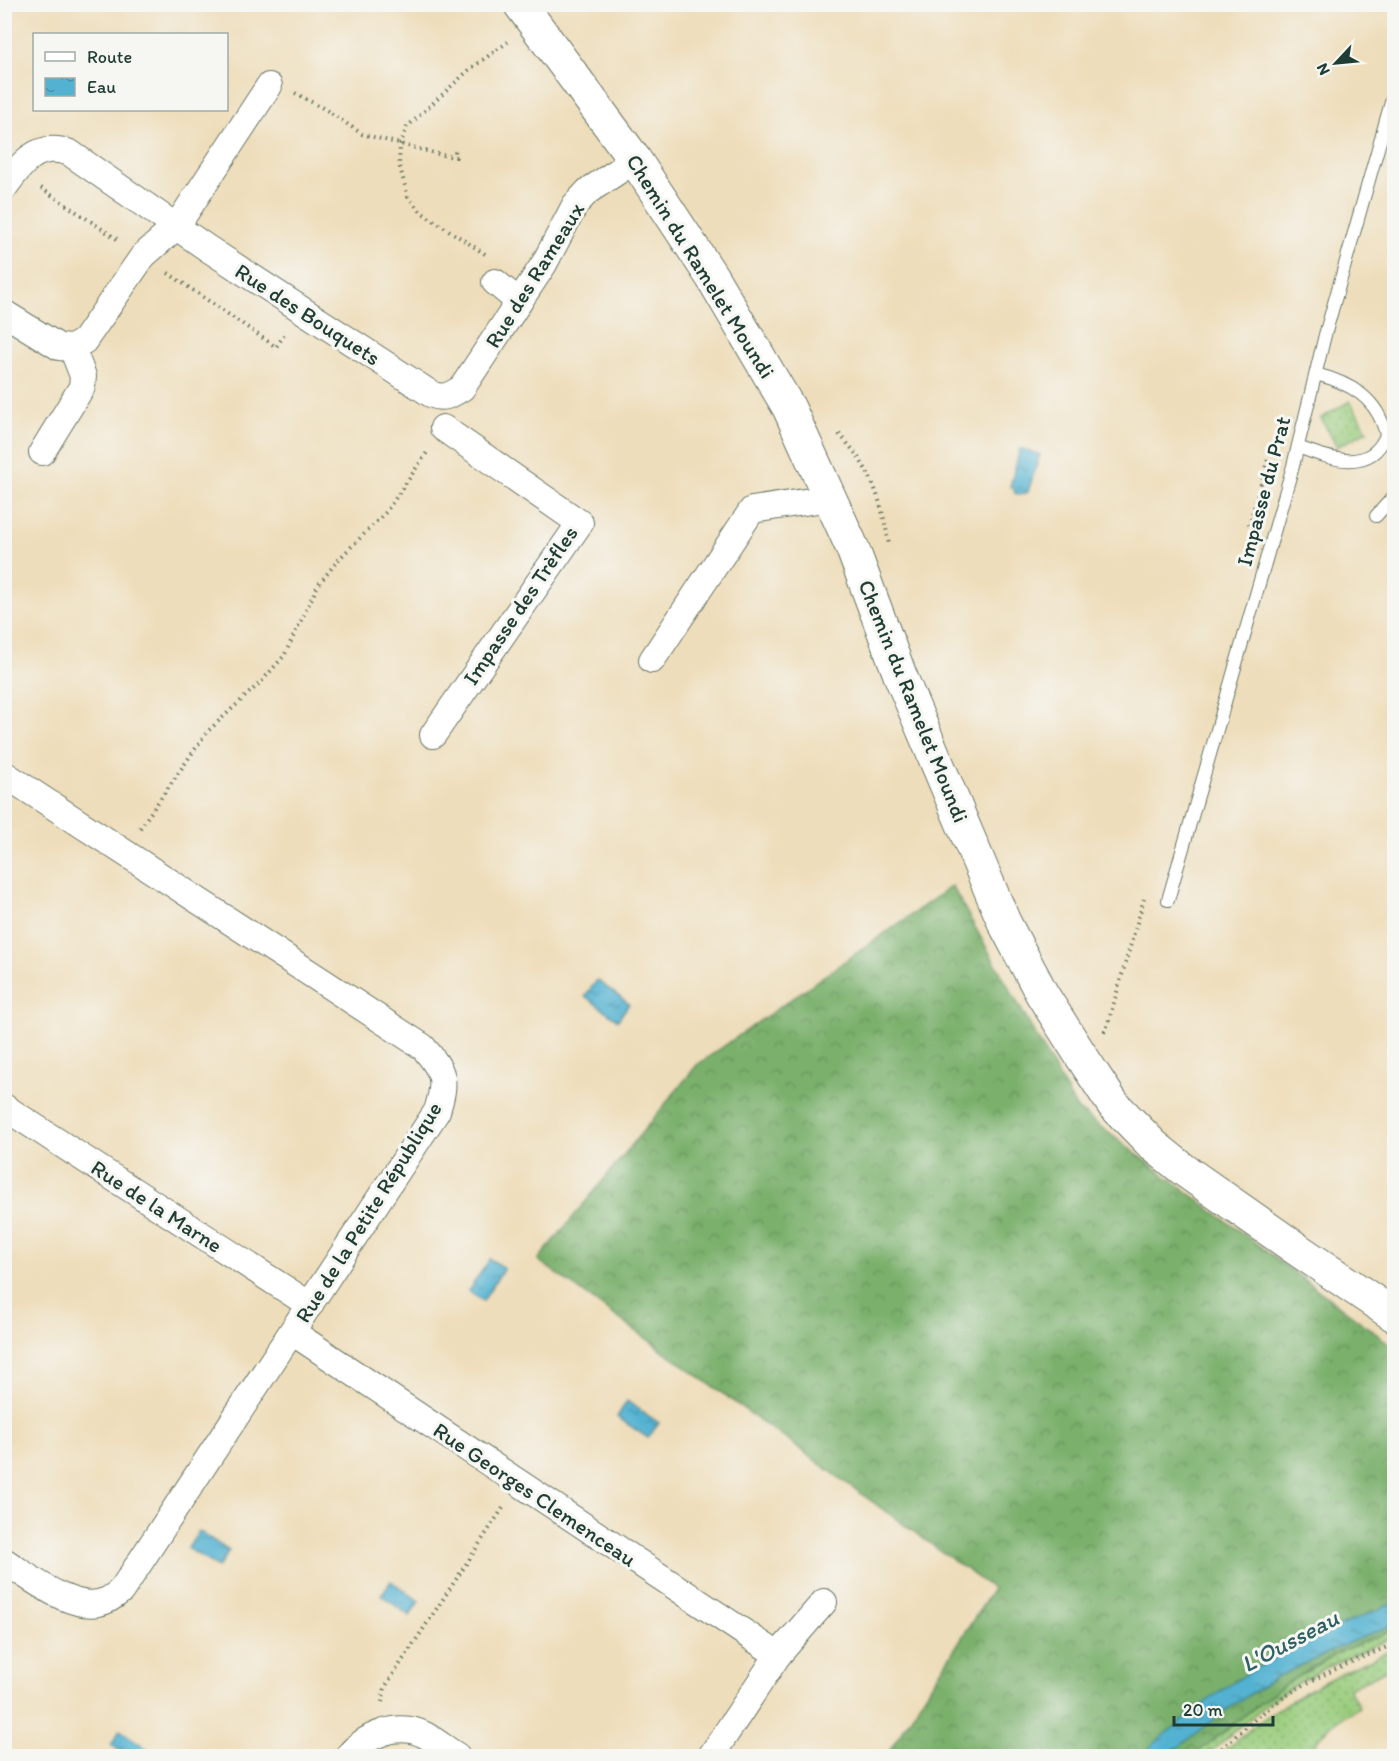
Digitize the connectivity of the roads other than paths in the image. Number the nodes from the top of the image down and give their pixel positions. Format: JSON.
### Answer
{"nodes":[{"id":1,"x":520,"y":4,"type":"edge"},
{"id":2,"x":269,"y":86,"type":"road end"},
{"id":3,"x":1395,"y":92,"type":"edge"},
{"id":4,"x":635,"y":160,"type":"junction"},
{"id":5,"x":10,"y":180,"type":"edge"},
{"id":6,"x":176,"y":227,"type":"junction"},
{"id":7,"x":495,"y":282,"type":"dead end"},
{"id":8,"x":519,"y":302,"type":"junction"},
{"id":9,"x":4,"y":313,"type":"edge"},
{"id":10,"x":72,"y":348,"type":"junction"},
{"id":11,"x":1316,"y":374,"type":"junction"},
{"id":12,"x":442,"y":398,"type":"joint"},
{"id":13,"x":443,"y":428,"type":"road end"},
{"id":14,"x":1390,"y":436,"type":"edge"},
{"id":15,"x":1298,"y":447,"type":"junction"},
{"id":16,"x":42,"y":452,"type":"dead end"},
{"id":17,"x":1395,"y":496,"type":"edge"},
{"id":18,"x":830,"y":498,"type":"junction"},
{"id":19,"x":1376,"y":516,"type":"dead end"},
{"id":20,"x":652,"y":660,"type":"dead end"},
{"id":21,"x":433,"y":735,"type":"dead end"},
{"id":22,"x":4,"y":774,"type":"edge"},
{"id":23,"x":1168,"y":900,"type":"dead end"},
{"id":24,"x":4,"y":1107,"type":"edge"},
{"id":25,"x":310,"y":1305,"type":"junction"},
{"id":26,"x":1395,"y":1315,"type":"edge"},
{"id":27,"x":292,"y":1332,"type":"junction"},
{"id":28,"x":4,"y":1561,"type":"edge"},
{"id":29,"x":824,"y":1602,"type":"dead end"},
{"id":30,"x":778,"y":1655,"type":"junction"},
{"id":31,"x":348,"y":1756,"type":"edge"},
{"id":32,"x":458,"y":1756,"type":"edge"},
{"id":33,"x":711,"y":1756,"type":"edge"}],
"edges":[{"from":1,"to":4,"type":"main road","name":"Chemin du Ramelet Moundi"},
{"from":2,"to":6,"type":"street"},
{"from":3,"to":11,"type":"lane","name":"Impasse du Prat"},
{"from":4,"to":8,"type":"street","name":"Rue des Rameaux"},
{"from":4,"to":18,"type":"main road","name":"Chemin du Ramelet Moundi"},
{"from":5,"to":6,"type":"street","name":"Rue des Bouquets"},
{"from":6,"to":10,"type":"street"},
{"from":6,"to":12,"type":"street","name":"Rue des Bouquets"},
{"from":7,"to":8,"type":"street"},
{"from":8,"to":12,"type":"street","name":"Rue des Rameaux"},
{"from":9,"to":10,"type":"street"},
{"from":10,"to":16,"type":"street"},
{"from":11,"to":14,"type":"lane"},
{"from":11,"to":15,"type":"lane","name":"Impasse du Prat"},
{"from":13,"to":21,"type":"street","name":"Impasse des Trèfles"},
{"from":14,"to":15,"type":"lane"},
{"from":15,"to":23,"type":"lane","name":"Impasse du Prat"},
{"from":17,"to":19,"type":"lane"},
{"from":18,"to":20,"type":"street"},
{"from":18,"to":26,"type":"main road","name":"Chemin du Ramelet Moundi"},
{"from":22,"to":25,"type":"street","name":"Rue de la Petite République"},
{"from":24,"to":25,"type":"street","name":"Rue de la Marne"},
{"from":25,"to":27,"type":"street","name":"Rue de la Petite République"},
{"from":27,"to":28,"type":"street","name":"Rue de la Petite République"},
{"from":27,"to":30,"type":"street","name":"Rue Georges Clemenceau"},
{"from":29,"to":30,"type":"street"},
{"from":30,"to":33,"type":"street"},
{"from":31,"to":32,"type":"street"}]}
